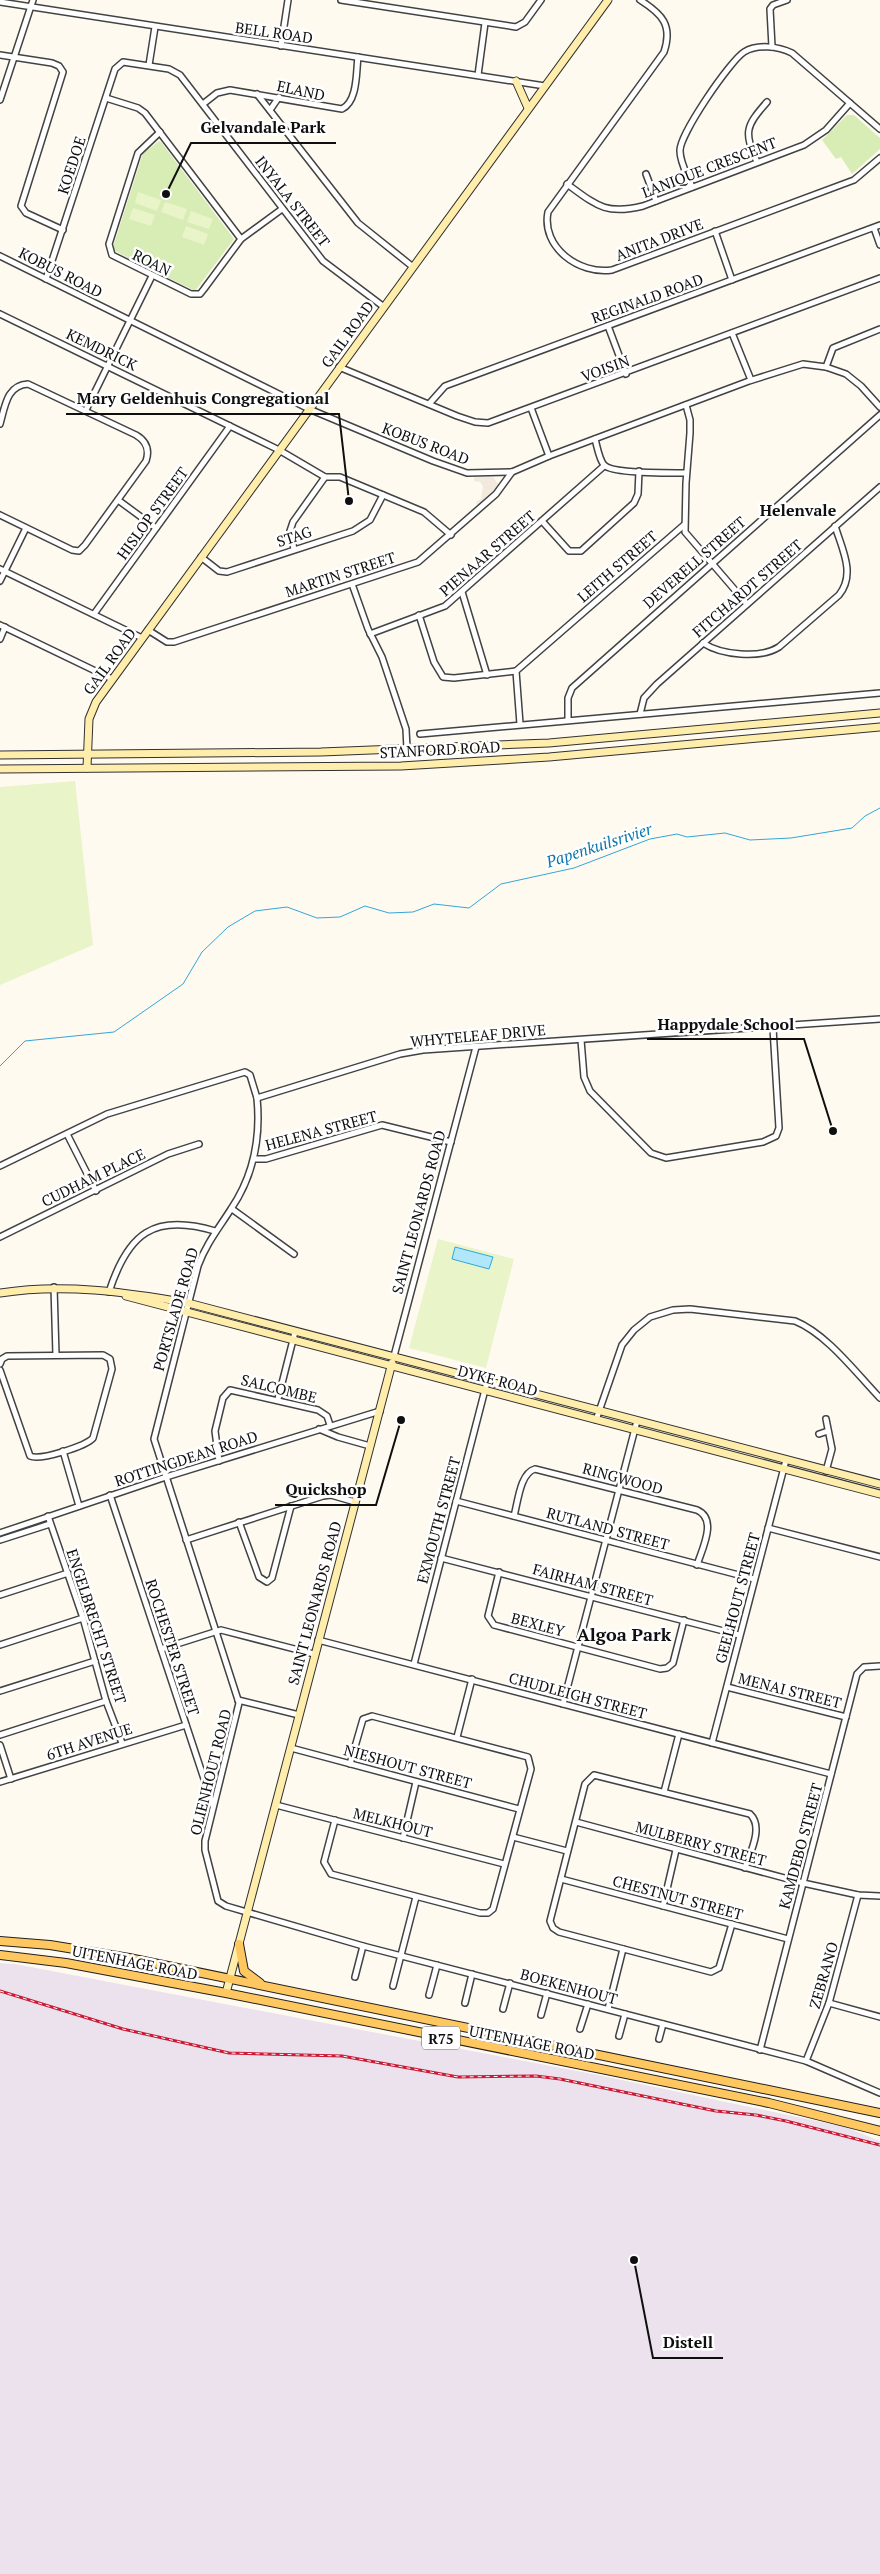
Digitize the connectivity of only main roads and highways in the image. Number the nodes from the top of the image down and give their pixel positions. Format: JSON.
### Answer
{"nodes":[{"id":1,"x":0,"y":1941,"type":"edge"},
{"id":2,"x":239,"y":1944,"type":"road end"},
{"id":3,"x":0,"y":1955,"type":"edge"},
{"id":4,"x":263,"y":1985,"type":"junction"},
{"id":5,"x":880,"y":2113,"type":"edge"},
{"id":6,"x":880,"y":2131,"type":"edge"}],
"edges":[{"from":1,"to":4,"type":"main road","name":"UITENHAGE ROAD","number":"R75"},
{"from":2,"to":4,"type":"main road"},
{"from":3,"to":6,"type":"main road","name":"UITENHAGE ROAD","number":"R75"},
{"from":4,"to":5,"type":"main road","name":"UITENHAGE ROAD","number":"R75"}]}
